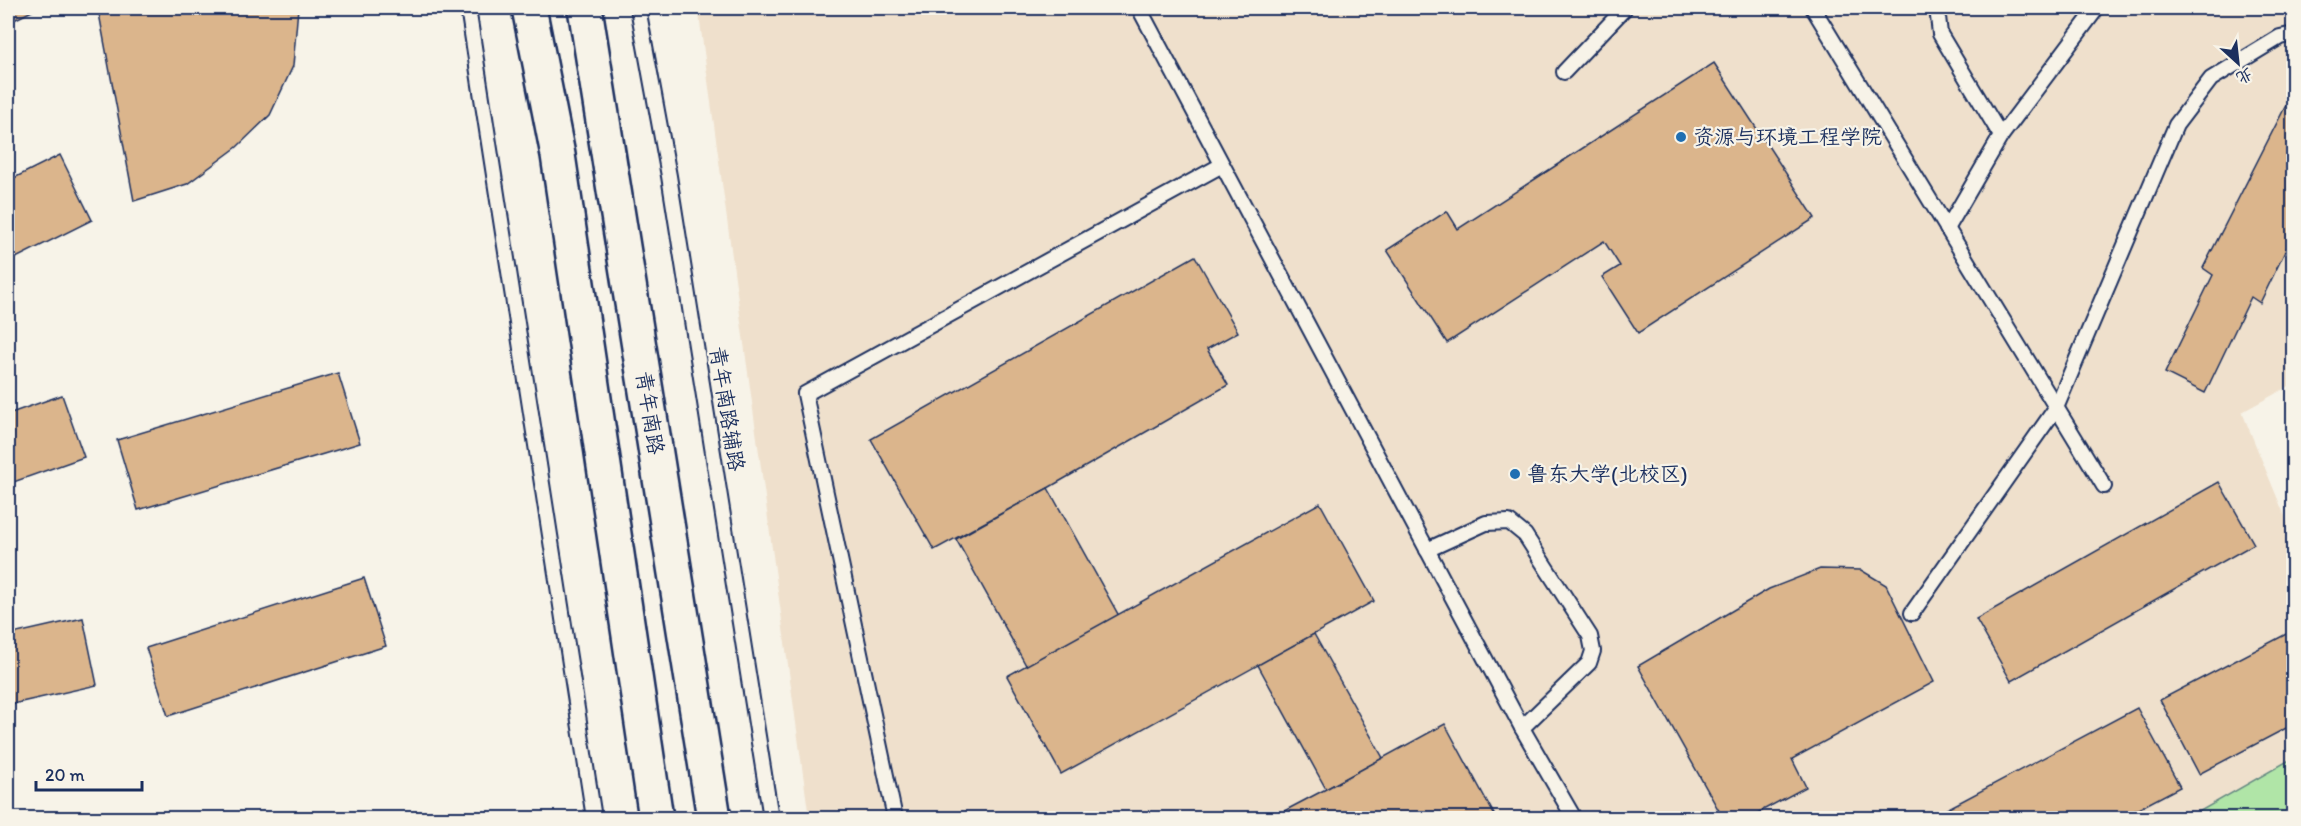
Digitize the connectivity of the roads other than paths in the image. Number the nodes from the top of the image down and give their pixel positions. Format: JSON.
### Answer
{"nodes":[{"id":1,"x":468,"y":8,"type":"edge"},
{"id":2,"x":529,"y":8,"type":"edge"},
{"id":3,"x":585,"y":8,"type":"edge"},
{"id":4,"x":638,"y":8,"type":"edge"},
{"id":5,"x":1139,"y":8,"type":"edge"},
{"id":6,"x":1625,"y":8,"type":"edge"},
{"id":7,"x":1813,"y":8,"type":"edge"},
{"id":8,"x":1937,"y":8,"type":"edge"},
{"id":9,"x":2094,"y":8,"type":"edge"},
{"id":10,"x":2294,"y":34,"type":"edge"},
{"id":11,"x":1564,"y":72,"type":"dead end"},
{"id":12,"x":2001,"y":135,"type":"junction"},
{"id":13,"x":1222,"y":165,"type":"junction"},
{"id":14,"x":1947,"y":229,"type":"junction"},
{"id":15,"x":2056,"y":408,"type":"junction"},
{"id":16,"x":2104,"y":486,"type":"dead end"},
{"id":17,"x":1427,"y":550,"type":"junction"},
{"id":18,"x":1912,"y":613,"type":"dead end"},
{"id":19,"x":1522,"y":728,"type":"junction"},
{"id":20,"x":594,"y":819,"type":"edge"},
{"id":21,"x":656,"y":819,"type":"edge"},
{"id":22,"x":714,"y":819,"type":"edge"},
{"id":23,"x":771,"y":819,"type":"edge"},
{"id":24,"x":895,"y":819,"type":"edge"},
{"id":25,"x":1574,"y":819,"type":"edge"}],
"edges":[{"from":1,"to":20,"type":"lane"},
{"from":2,"to":21,"type":"main road"},
{"from":3,"to":22,"type":"main road","name":"青年南路"},
{"from":4,"to":23,"type":"lane","name":"青年南路辅路"},
{"from":5,"to":13,"type":"lane"},
{"from":6,"to":11,"type":"lane"},
{"from":7,"to":14,"type":"lane"},
{"from":8,"to":12,"type":"lane"},
{"from":9,"to":12,"type":"lane"},
{"from":10,"to":15,"type":"lane"},
{"from":12,"to":14,"type":"lane"},
{"from":13,"to":17,"type":"lane"},
{"from":13,"to":24,"type":"lane"},
{"from":14,"to":15,"type":"lane"},
{"from":15,"to":16,"type":"lane"},
{"from":15,"to":18,"type":"lane"},
{"from":17,"to":19,"type":"lane"},
{"from":17,"to":19,"type":"lane"},
{"from":19,"to":25,"type":"lane"}]}
